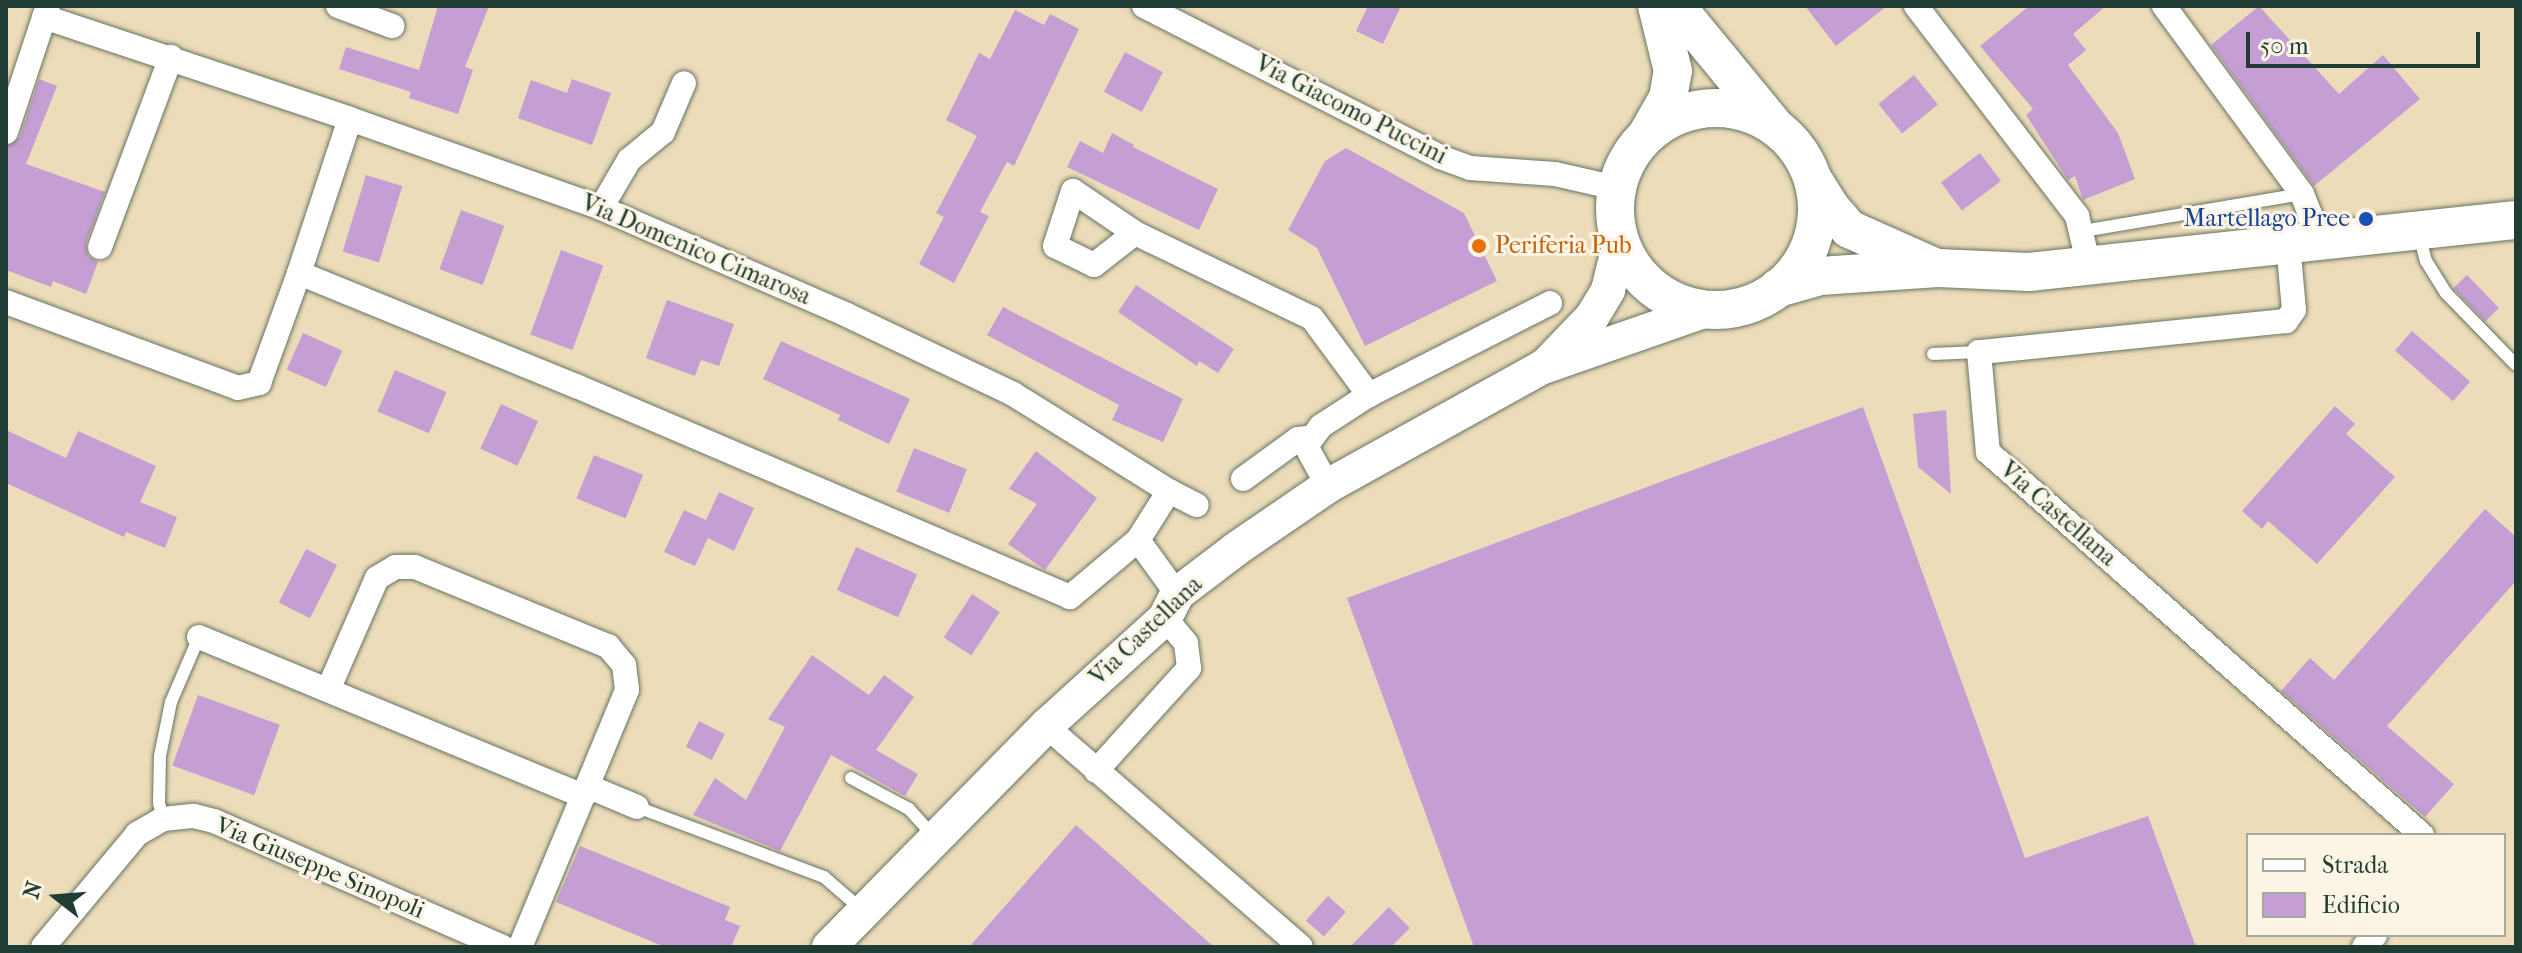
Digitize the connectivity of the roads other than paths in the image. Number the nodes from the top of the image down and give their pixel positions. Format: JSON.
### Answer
{"nodes":[{"id":1,"x":338,"y":6,"type":"edge"},
{"id":2,"x":1144,"y":6,"type":"edge"},
{"id":3,"x":1657,"y":6,"type":"edge"},
{"id":4,"x":1676,"y":6,"type":"edge"},
{"id":5,"x":1916,"y":6,"type":"edge"},
{"id":6,"x":2164,"y":6,"type":"edge"},
{"id":7,"x":46,"y":12,"type":"edge"},
{"id":8,"x":392,"y":26,"type":"dead end"},
{"id":9,"x":171,"y":57,"type":"junction"},
{"id":10,"x":684,"y":83,"type":"dead end"},
{"id":11,"x":350,"y":119,"type":"junction"},
{"id":12,"x":1773,"y":124,"type":"junction"},
{"id":13,"x":6,"y":132,"type":"edge"},
{"id":14,"x":1648,"y":133,"type":"junction"},
{"id":15,"x":1812,"y":177,"type":"junction"},
{"id":16,"x":1616,"y":188,"type":"junction"},
{"id":17,"x":2302,"y":194,"type":"junction"},
{"id":18,"x":601,"y":208,"type":"junction"},
{"id":19,"x":2516,"y":220,"type":"edge"},
{"id":20,"x":2419,"y":231,"type":"junction"},
{"id":21,"x":1135,"y":233,"type":"dead end"},
{"id":22,"x":1620,"y":242,"type":"junction"},
{"id":23,"x":2301,"y":243,"type":"junction"},
{"id":24,"x":100,"y":247,"type":"dead end"},
{"id":25,"x":2086,"y":249,"type":"junction"},
{"id":26,"x":1938,"y":268,"type":"junction"},
{"id":27,"x":299,"y":273,"type":"junction"},
{"id":28,"x":1778,"y":288,"type":"junction"},
{"id":29,"x":6,"y":302,"type":"edge"},
{"id":30,"x":1550,"y":303,"type":"dead end"},
{"id":31,"x":1707,"y":310,"type":"junction"},
{"id":32,"x":1979,"y":352,"type":"junction"},
{"id":33,"x":1933,"y":354,"type":"dead end"},
{"id":34,"x":2516,"y":365,"type":"edge"},
{"id":35,"x":1543,"y":367,"type":"junction"},
{"id":36,"x":1369,"y":395,"type":"junction"},
{"id":37,"x":1308,"y":438,"type":"junction"},
{"id":38,"x":1243,"y":479,"type":"dead end"},
{"id":39,"x":1328,"y":486,"type":"junction"},
{"id":40,"x":1169,"y":491,"type":"junction"},
{"id":41,"x":1197,"y":505,"type":"dead end"},
{"id":42,"x":1138,"y":540,"type":"junction"},
{"id":43,"x":1171,"y":606,"type":"junction"},
{"id":44,"x":199,"y":637,"type":"joint"},
{"id":45,"x":328,"y":690,"type":"junction"},
{"id":46,"x":1046,"y":726,"type":"junction"},
{"id":47,"x":1096,"y":771,"type":"junction"},
{"id":48,"x":851,"y":778,"type":"dead end"},
{"id":49,"x":585,"y":791,"type":"junction"},
{"id":50,"x":637,"y":807,"type":"joint"},
{"id":51,"x":163,"y":819,"type":"junction"},
{"id":52,"x":2420,"y":833,"type":"edge"},
{"id":53,"x":934,"y":837,"type":"junction"},
{"id":54,"x":862,"y":910,"type":"junction"},
{"id":55,"x":43,"y":947,"type":"edge"},
{"id":56,"x":503,"y":947,"type":"edge"},
{"id":57,"x":520,"y":947,"type":"edge"},
{"id":58,"x":829,"y":947,"type":"edge"},
{"id":59,"x":1301,"y":947,"type":"edge"}],
"edges":[{"from":1,"to":8,"type":"street"},
{"from":2,"to":16,"type":"street","name":"Via Giacomo Puccini"},
{"from":3,"to":14,"type":"main road"},
{"from":4,"to":12,"type":"main road"},
{"from":5,"to":25,"type":"street"},
{"from":6,"to":17,"type":"street"},
{"from":7,"to":9,"type":"street"},
{"from":7,"to":13,"type":"street"},
{"from":9,"to":11,"type":"street"},
{"from":9,"to":24,"type":"street"},
{"from":10,"to":18,"type":"street"},
{"from":11,"to":18,"type":"street","name":"Via Domenico Cimarosa"},
{"from":11,"to":27,"type":"street"},
{"from":12,"to":14,"type":"main road"},
{"from":12,"to":15,"type":"main road"},
{"from":14,"to":16,"type":"main road"},
{"from":15,"to":26,"type":"main road"},
{"from":15,"to":28,"type":"main road"},
{"from":16,"to":22,"type":"main road"},
{"from":17,"to":23,"type":"street"},
{"from":17,"to":25,"type":"lane"},
{"from":18,"to":40,"type":"street","name":"Via Domenico Cimarosa"},
{"from":19,"to":20,"type":"main road"},
{"from":20,"to":23,"type":"main road"},
{"from":20,"to":34,"type":"lane"},
{"from":21,"to":36,"type":"street"},
{"from":22,"to":31,"type":"main road"},
{"from":22,"to":35,"type":"street","name":"Via Castellana"},
{"from":23,"to":25,"type":"main road"},
{"from":23,"to":32,"type":"street"},
{"from":25,"to":26,"type":"main road"},
{"from":26,"to":28,"type":"main road"},
{"from":27,"to":29,"type":"street"},
{"from":27,"to":42,"type":"street"},
{"from":28,"to":31,"type":"main road"},
{"from":30,"to":36,"type":"street"},
{"from":31,"to":35,"type":"street","name":"Via Castellana"},
{"from":32,"to":33,"type":"lane"},
{"from":32,"to":52,"type":"street","name":"Via Castellana"},
{"from":35,"to":39,"type":"street","name":"Via Castellana"},
{"from":36,"to":37,"type":"street"},
{"from":37,"to":38,"type":"street"},
{"from":37,"to":39,"type":"street"},
{"from":39,"to":43,"type":"street","name":"Via Castellana"},
{"from":40,"to":41,"type":"street","name":"Via Domenico Cimarosa"},
{"from":40,"to":42,"type":"street"},
{"from":42,"to":43,"type":"street"},
{"from":43,"to":46,"type":"street","name":"Via Castellana"},
{"from":43,"to":47,"type":"street"},
{"from":44,"to":45,"type":"street"},
{"from":44,"to":51,"type":"lane"},
{"from":45,"to":49,"type":"street"},
{"from":45,"to":49,"type":"street"},
{"from":46,"to":47,"type":"street"},
{"from":46,"to":53,"type":"street","name":"Via Castellana"},
{"from":47,"to":59,"type":"street"},
{"from":48,"to":53,"type":"lane"},
{"from":49,"to":50,"type":"street"},
{"from":49,"to":57,"type":"street"},
{"from":50,"to":54,"type":"lane"},
{"from":51,"to":55,"type":"street"},
{"from":51,"to":56,"type":"street","name":"Via Giuseppe Sinopoli"},
{"from":53,"to":54,"type":"street","name":"Via Castellana"},
{"from":54,"to":58,"type":"street","name":"Via Castellana"}]}
